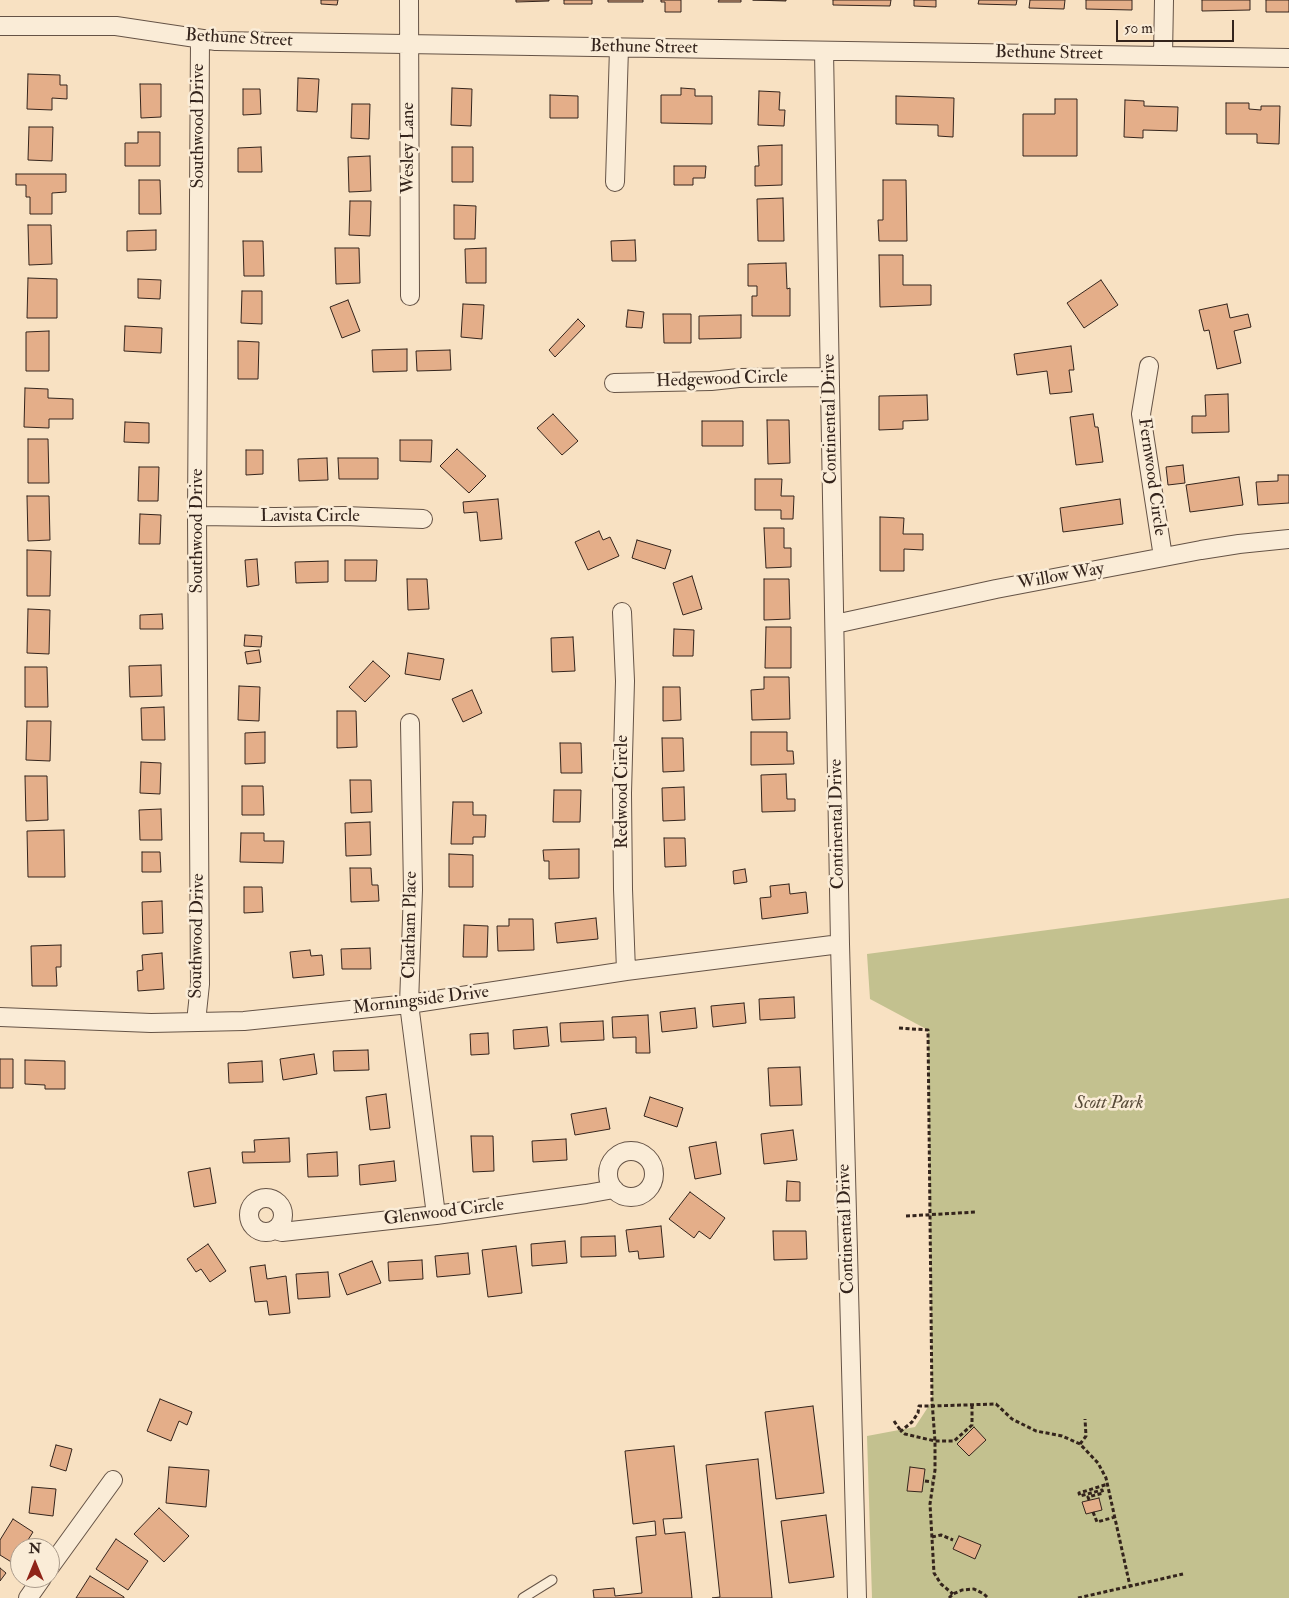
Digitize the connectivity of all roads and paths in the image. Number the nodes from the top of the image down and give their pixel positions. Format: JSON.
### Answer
{"nodes":[{"id":1,"x":409,"y":0,"type":"edge"},
{"id":2,"x":1164,"y":0,"type":"edge"},
{"id":3,"x":0,"y":26,"type":"edge"},
{"id":4,"x":200,"y":39,"type":"junction"},
{"id":5,"x":409,"y":44,"type":"junction"},
{"id":6,"x":618,"y":48,"type":"junction"},
{"id":7,"x":824,"y":51,"type":"junction"},
{"id":8,"x":1163,"y":56,"type":"junction"},
{"id":9,"x":1289,"y":58,"type":"edge"},
{"id":10,"x":615,"y":182,"type":"dead end"},
{"id":11,"x":410,"y":296,"type":"dead end"},
{"id":12,"x":1149,"y":366,"type":"dead end"},
{"id":13,"x":830,"y":377,"type":"junction"},
{"id":14,"x":614,"y":383,"type":"dead end"},
{"id":15,"x":197,"y":516,"type":"junction"},
{"id":16,"x":423,"y":519,"type":"dead end"},
{"id":17,"x":1289,"y":539,"type":"edge"},
{"id":18,"x":1163,"y":558,"type":"junction"},
{"id":19,"x":622,"y":612,"type":"dead end"},
{"id":20,"x":835,"y":624,"type":"junction"},
{"id":21,"x":410,"y":723,"type":"dead end"},
{"id":22,"x":840,"y":944,"type":"junction"},
{"id":23,"x":626,"y":971,"type":"junction"},
{"id":24,"x":410,"y":1004,"type":"junction"},
{"id":25,"x":0,"y":1016,"type":"edge"},
{"id":26,"x":196,"y":1022,"type":"junction"},
{"id":27,"x":899,"y":1028,"type":"dead end"},
{"id":28,"x":614,"y":1189,"type":"dead end"},
{"id":29,"x":977,"y":1212,"type":"dead end"},
{"id":30,"x":436,"y":1215,"type":"junction"},
{"id":31,"x":930,"y":1215,"type":"junction"},
{"id":32,"x":906,"y":1216,"type":"dead end"},
{"id":33,"x":275,"y":1230,"type":"dead end"},
{"id":34,"x":972,"y":1405,"type":"junction"},
{"id":35,"x":932,"y":1406,"type":"junction"},
{"id":36,"x":1085,"y":1419,"type":"dead end"},
{"id":37,"x":894,"y":1421,"type":"dead end"},
{"id":38,"x":902,"y":1431,"type":"junction"},
{"id":39,"x":935,"y":1441,"type":"junction"},
{"id":40,"x":1080,"y":1444,"type":"junction"},
{"id":41,"x":113,"y":1480,"type":"dead end"},
{"id":42,"x":925,"y":1481,"type":"dead end"},
{"id":43,"x":932,"y":1482,"type":"junction"},
{"id":44,"x":1108,"y":1484,"type":"junction"},
{"id":45,"x":1089,"y":1500,"type":"dead end"},
{"id":46,"x":1093,"y":1512,"type":"dead end"},
{"id":47,"x":1115,"y":1517,"type":"junction"},
{"id":48,"x":932,"y":1537,"type":"junction"},
{"id":49,"x":953,"y":1540,"type":"dead end"},
{"id":50,"x":60,"y":1553,"type":"edge"},
{"id":51,"x":1183,"y":1574,"type":"dead end"},
{"id":52,"x":552,"y":1580,"type":"dead end"},
{"id":53,"x":1130,"y":1586,"type":"junction"},
{"id":54,"x":953,"y":1594,"type":"junction"},
{"id":55,"x":523,"y":1598,"type":"edge"},
{"id":56,"x":857,"y":1598,"type":"edge"},
{"id":57,"x":949,"y":1598,"type":"edge"},
{"id":58,"x":988,"y":1598,"type":"edge"},
{"id":59,"x":1078,"y":1598,"type":"edge"}],
"edges":[{"from":1,"to":5,"type":"street","name":"Wesley Lane"},
{"from":2,"to":8,"type":"street"},
{"from":3,"to":4,"type":"street","name":"Bethune Street"},
{"from":4,"to":5,"type":"street","name":"Bethune Street"},
{"from":4,"to":15,"type":"street","name":"Southwood Drive"},
{"from":5,"to":6,"type":"street","name":"Bethune Street"},
{"from":5,"to":11,"type":"street","name":"Wesley Lane"},
{"from":6,"to":7,"type":"street","name":"Bethune Street"},
{"from":6,"to":10,"type":"street"},
{"from":7,"to":8,"type":"street","name":"Bethune Street"},
{"from":7,"to":13,"type":"street","name":"Continental Drive"},
{"from":8,"to":9,"type":"street","name":"Bethune Street"},
{"from":12,"to":18,"type":"street","name":"Fernwood Circle"},
{"from":13,"to":14,"type":"street","name":"Hedgewood Circle"},
{"from":13,"to":20,"type":"street","name":"Continental Drive"},
{"from":15,"to":16,"type":"street","name":"Lavista Circle"},
{"from":15,"to":26,"type":"street","name":"Southwood Drive"},
{"from":17,"to":18,"type":"street","name":"Willow Way"},
{"from":18,"to":20,"type":"street","name":"Willow Way"},
{"from":19,"to":23,"type":"street","name":"Redwood Circle"},
{"from":20,"to":22,"type":"street","name":"Continental Drive"},
{"from":21,"to":24,"type":"street","name":"Chatham Place"},
{"from":22,"to":23,"type":"street","name":"Morningside Drive"},
{"from":22,"to":56,"type":"street","name":"Continental Drive"},
{"from":23,"to":24,"type":"street","name":"Morningside Drive"},
{"from":24,"to":26,"type":"street","name":"Morningside Drive"},
{"from":24,"to":30,"type":"street","name":"Chatham Place"},
{"from":25,"to":26,"type":"street","name":"Morningside Drive"},
{"from":27,"to":31,"type":"path"},
{"from":28,"to":30,"type":"street","name":"Glenwood Circle"},
{"from":29,"to":31,"type":"path"},
{"from":30,"to":33,"type":"street","name":"Glenwood Circle"},
{"from":31,"to":32,"type":"path"},
{"from":31,"to":35,"type":"path"},
{"from":34,"to":35,"type":"path"},
{"from":34,"to":39,"type":"path"},
{"from":34,"to":40,"type":"path"},
{"from":35,"to":38,"type":"path"},
{"from":35,"to":39,"type":"path"},
{"from":36,"to":40,"type":"path"},
{"from":37,"to":38,"type":"path"},
{"from":38,"to":39,"type":"path"},
{"from":39,"to":43,"type":"path"},
{"from":40,"to":44,"type":"path"},
{"from":41,"to":50,"type":"street"},
{"from":42,"to":43,"type":"path"},
{"from":43,"to":48,"type":"path"},
{"from":44,"to":45,"type":"path"},
{"from":44,"to":47,"type":"path"},
{"from":46,"to":47,"type":"path"},
{"from":47,"to":53,"type":"path"},
{"from":48,"to":49,"type":"path"},
{"from":48,"to":54,"type":"path"},
{"from":51,"to":53,"type":"path"},
{"from":52,"to":55,"type":"lane"},
{"from":53,"to":59,"type":"path"},
{"from":54,"to":57,"type":"path"},
{"from":54,"to":58,"type":"path"}]}
